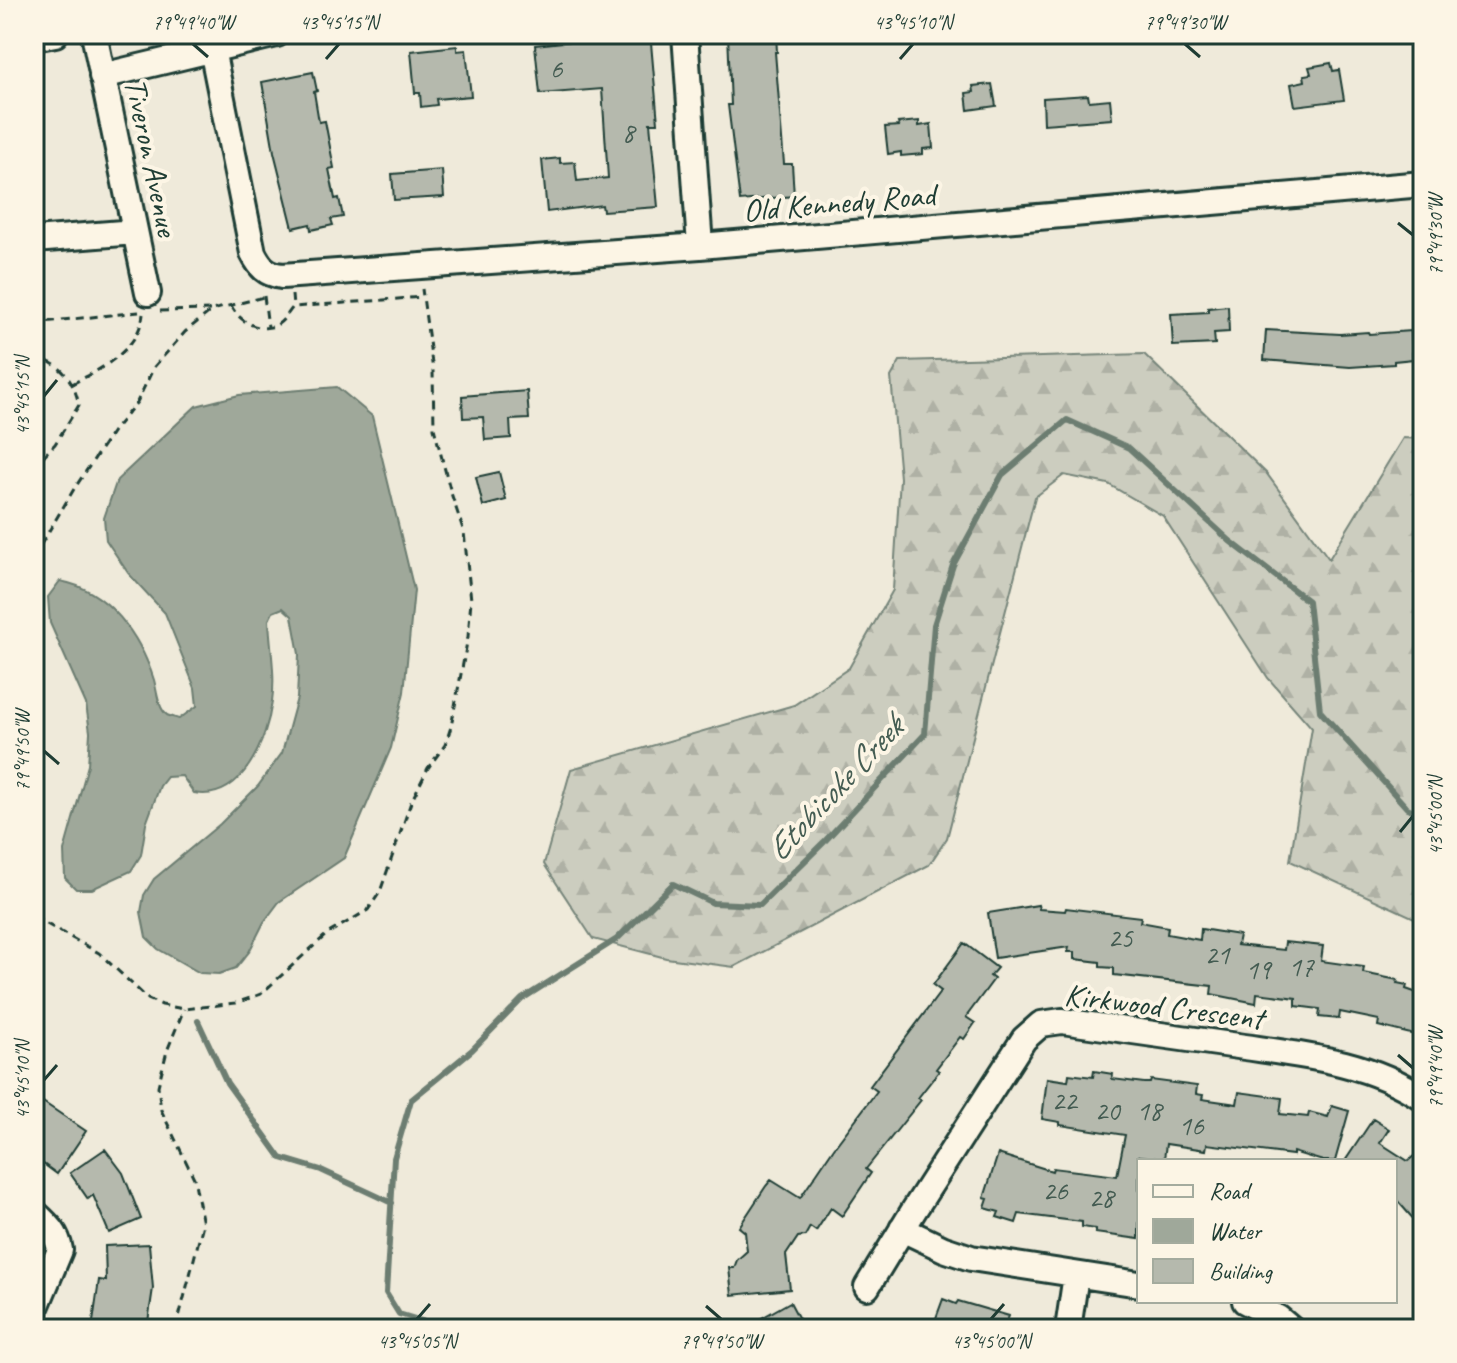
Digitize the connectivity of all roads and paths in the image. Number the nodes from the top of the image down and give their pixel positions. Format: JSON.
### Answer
{"nodes":[{"id":1,"x":55,"y":34,"type":"edge"},
{"id":2,"x":94,"y":34,"type":"edge"},
{"id":3,"x":277,"y":34,"type":"edge"},
{"id":4,"x":685,"y":34,"type":"edge"},
{"id":5,"x":34,"y":38,"type":"edge"},
{"id":6,"x":210,"y":41,"type":"edge"},
{"id":7,"x":102,"y":76,"type":"junction"},
{"id":8,"x":1423,"y":184,"type":"edge"},
{"id":9,"x":135,"y":232,"type":"junction"},
{"id":10,"x":34,"y":240,"type":"edge"},
{"id":11,"x":700,"y":246,"type":"junction"},
{"id":12,"x":420,"y":265,"type":"junction"},
{"id":13,"x":264,"y":296,"type":"dead end"},
{"id":14,"x":255,"y":297,"type":"dead end"},
{"id":15,"x":423,"y":297,"type":"junction"},
{"id":16,"x":152,"y":302,"type":"joint"},
{"id":17,"x":231,"y":305,"type":"junction"},
{"id":18,"x":212,"y":310,"type":"junction"},
{"id":19,"x":40,"y":322,"type":"junction"},
{"id":20,"x":34,"y":323,"type":"edge"},
{"id":21,"x":268,"y":327,"type":"junction"},
{"id":22,"x":34,"y":358,"type":"edge"},
{"id":23,"x":41,"y":358,"type":"junction"},
{"id":24,"x":72,"y":384,"type":"junction"},
{"id":25,"x":34,"y":466,"type":"edge"},
{"id":26,"x":34,"y":556,"type":"edge"},
{"id":27,"x":34,"y":917,"type":"edge"},
{"id":28,"x":184,"y":1009,"type":"junction"},
{"id":29,"x":1423,"y":1098,"type":"edge"},
{"id":30,"x":34,"y":1212,"type":"edge"},
{"id":31,"x":902,"y":1229,"type":"junction"},
{"id":32,"x":1076,"y":1275,"type":"junction"},
{"id":33,"x":1137,"y":1284,"type":"edge"},
{"id":34,"x":867,"y":1287,"type":"dead end"},
{"id":35,"x":1250,"y":1303,"type":"edge"},
{"id":36,"x":34,"y":1312,"type":"edge"},
{"id":37,"x":176,"y":1329,"type":"edge"},
{"id":38,"x":1068,"y":1329,"type":"edge"},
{"id":39,"x":1291,"y":1329,"type":"edge"}],
"edges":[{"from":1,"to":5,"type":"street"},
{"from":2,"to":7,"type":"street","name":"Tiveron Avenue"},
{"from":3,"to":6,"type":"street"},
{"from":4,"to":11,"type":"street"},
{"from":6,"to":7,"type":"street"},
{"from":6,"to":12,"type":"street","name":"Old Kennedy Road"},
{"from":7,"to":9,"type":"street","name":"Tiveron Avenue"},
{"from":8,"to":11,"type":"street","name":"Old Kennedy Road"},
{"from":9,"to":10,"type":"street"},
{"from":9,"to":16,"type":"street","name":"Tiveron Avenue"},
{"from":11,"to":12,"type":"street","name":"Old Kennedy Road"},
{"from":12,"to":15,"type":"path"},
{"from":13,"to":21,"type":"path"},
{"from":14,"to":17,"type":"path"},
{"from":15,"to":21,"type":"path"},
{"from":15,"to":28,"type":"path"},
{"from":16,"to":18,"type":"path"},
{"from":17,"to":18,"type":"path"},
{"from":17,"to":21,"type":"path"},
{"from":18,"to":26,"type":"path"},
{"from":19,"to":20,"type":"path"},
{"from":19,"to":23,"type":"path"},
{"from":19,"to":24,"type":"path"},
{"from":22,"to":23,"type":"path"},
{"from":23,"to":24,"type":"path"},
{"from":24,"to":25,"type":"path"},
{"from":27,"to":28,"type":"path"},
{"from":28,"to":37,"type":"path"},
{"from":29,"to":31,"type":"street","name":"Kirkwood Crescent"},
{"from":30,"to":36,"type":"street"},
{"from":31,"to":32,"type":"street"},
{"from":31,"to":34,"type":"street","name":"Kirkwood Crescent"},
{"from":32,"to":33,"type":"street"},
{"from":32,"to":38,"type":"street"},
{"from":35,"to":39,"type":"street"}]}
